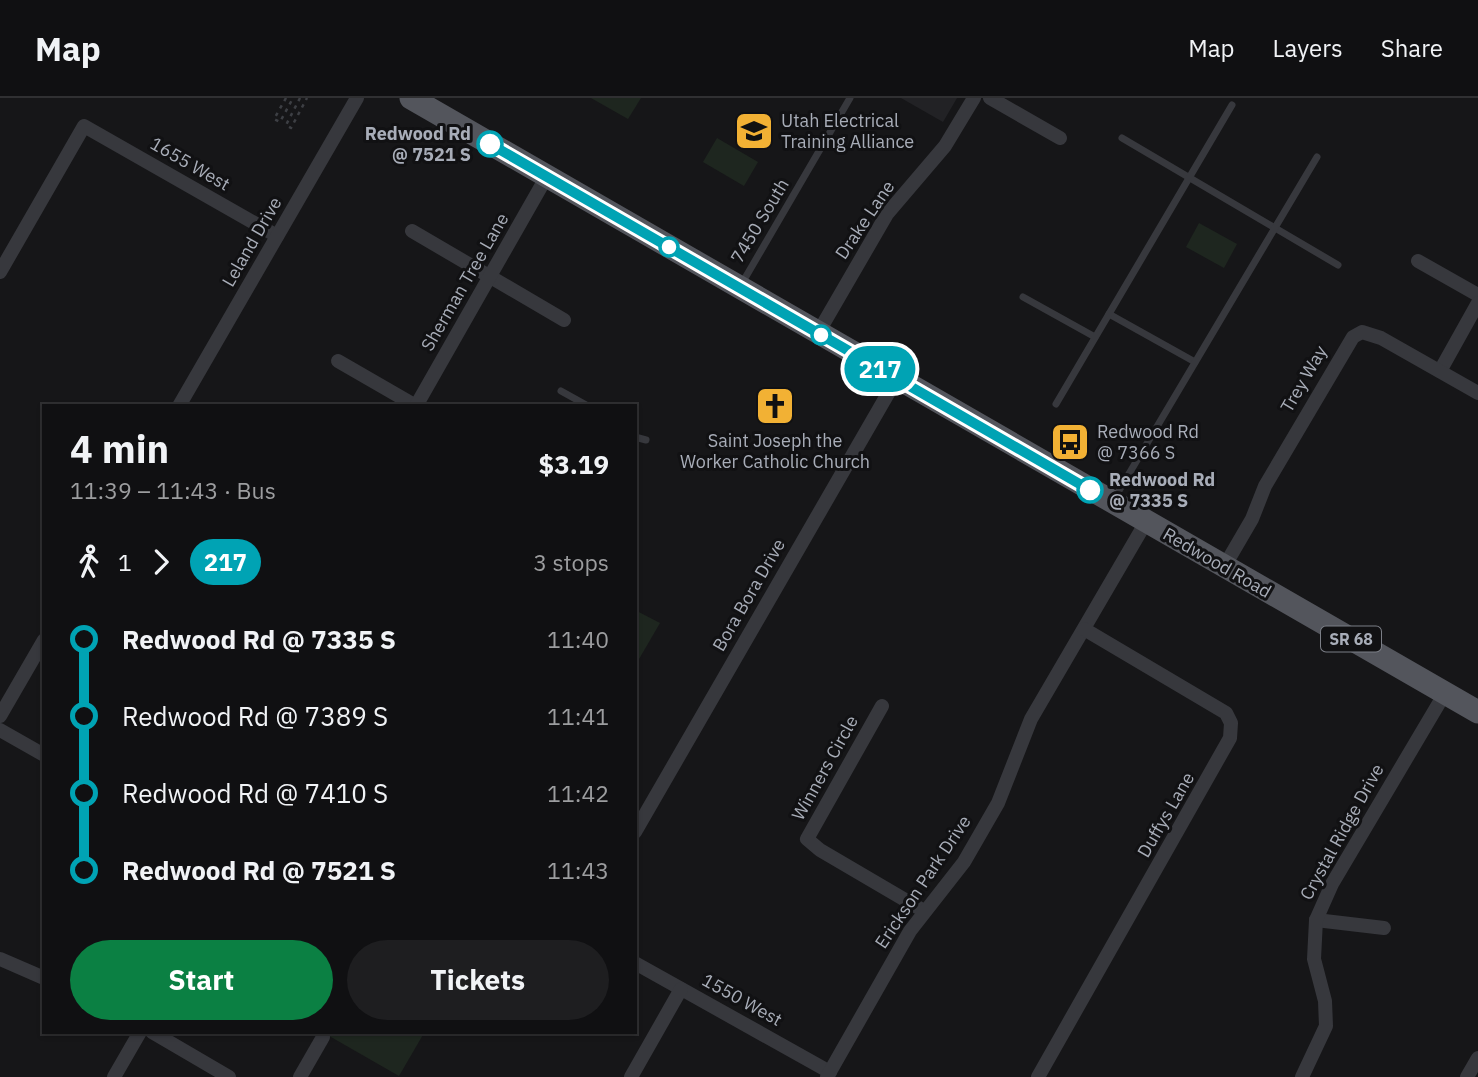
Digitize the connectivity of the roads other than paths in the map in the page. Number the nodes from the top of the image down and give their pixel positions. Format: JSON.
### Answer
{"nodes":[{"id":1,"x":357,"y":98,"type":"edge"},
{"id":2,"x":411,"y":98,"type":"edge"},
{"id":3,"x":850,"y":98,"type":"edge"},
{"id":4,"x":974,"y":98,"type":"edge"},
{"id":5,"x":990,"y":98,"type":"edge"},
{"id":6,"x":1232,"y":105,"type":"dead end"},
{"id":7,"x":1059,"y":138,"type":"dead end"},
{"id":8,"x":1122,"y":138,"type":"dead end"},
{"id":9,"x":1317,"y":157,"type":"dead end"},
{"id":10,"x":547,"y":176,"type":"junction"},
{"id":11,"x":1189,"y":177,"type":"junction"},
{"id":12,"x":1275,"y":228,"type":"junction"},
{"id":13,"x":412,"y":231,"type":"dead end"},
{"id":14,"x":277,"y":236,"type":"junction"},
{"id":15,"x":1418,"y":261,"type":"dead end"},
{"id":16,"x":1338,"y":265,"type":"dead end"},
{"id":17,"x":0,"y":272,"type":"edge"},
{"id":18,"x":490,"y":277,"type":"junction"},
{"id":19,"x":739,"y":287,"type":"junction"},
{"id":20,"x":1478,"y":295,"type":"edge"},
{"id":21,"x":1023,"y":297,"type":"dead end"},
{"id":22,"x":1478,"y":303,"type":"edge"},
{"id":23,"x":1109,"y":314,"type":"junction"},
{"id":24,"x":565,"y":320,"type":"dead end"},
{"id":25,"x":818,"y":333,"type":"junction"},
{"id":26,"x":1095,"y":337,"type":"junction"},
{"id":27,"x":338,"y":361,"type":"dead end"},
{"id":28,"x":1195,"y":362,"type":"junction"},
{"id":29,"x":1440,"y":371,"type":"junction"},
{"id":30,"x":897,"y":378,"type":"junction"},
{"id":31,"x":561,"y":391,"type":"dead end"},
{"id":32,"x":1478,"y":393,"type":"edge"},
{"id":33,"x":180,"y":404,"type":"edge"},
{"id":34,"x":413,"y":404,"type":"edge"},
{"id":35,"x":417,"y":404,"type":"edge"},
{"id":36,"x":584,"y":404,"type":"edge"},
{"id":37,"x":1056,"y":404,"type":"dead end"},
{"id":38,"x":637,"y":438,"type":"edge"},
{"id":39,"x":646,"y":440,"type":"dead end"},
{"id":40,"x":1112,"y":502,"type":"junction"},
{"id":41,"x":1146,"y":522,"type":"junction"},
{"id":42,"x":1224,"y":567,"type":"junction"},
{"id":43,"x":1084,"y":629,"type":"junction"},
{"id":44,"x":42,"y":643,"type":"edge"},
{"id":45,"x":1445,"y":693,"type":"junction"},
{"id":46,"x":882,"y":706,"type":"dead end"},
{"id":47,"x":1478,"y":712,"type":"edge"},
{"id":48,"x":0,"y":716,"type":"edge"},
{"id":49,"x":0,"y":730,"type":"edge"},
{"id":50,"x":42,"y":754,"type":"edge"},
{"id":51,"x":637,"y":829,"type":"edge"},
{"id":52,"x":924,"y":911,"type":"junction"},
{"id":53,"x":1315,"y":920,"type":"junction"},
{"id":54,"x":1384,"y":928,"type":"dead end"},
{"id":55,"x":0,"y":959,"type":"edge"},
{"id":56,"x":637,"y":964,"type":"edge"},
{"id":57,"x":42,"y":977,"type":"edge"},
{"id":58,"x":681,"y":989,"type":"junction"},
{"id":59,"x":139,"y":1034,"type":"edge"},
{"id":60,"x":155,"y":1034,"type":"edge"},
{"id":61,"x":323,"y":1037,"type":"dead end"},
{"id":62,"x":1478,"y":1058,"type":"edge"},
{"id":63,"x":828,"y":1074,"type":"edge"},
{"id":64,"x":114,"y":1077,"type":"edge"},
{"id":65,"x":229,"y":1077,"type":"edge"},
{"id":66,"x":300,"y":1077,"type":"edge"},
{"id":67,"x":631,"y":1077,"type":"edge"},
{"id":68,"x":1038,"y":1077,"type":"edge"},
{"id":69,"x":1302,"y":1077,"type":"edge"},
{"id":70,"x":1467,"y":1077,"type":"edge"}],
"edges":[{"from":1,"to":14,"type":"street","name":"Leland Drive"},
{"from":2,"to":10,"type":"main road","name":"Redwood Road","number":"SR 68"},
{"from":3,"to":19,"type":"lane","name":"7450 South"},
{"from":4,"to":25,"type":"street","name":"Drake Lane"},
{"from":5,"to":7,"type":"street"},
{"from":6,"to":11,"type":"lane"},
{"from":8,"to":11,"type":"lane"},
{"from":9,"to":12,"type":"lane"},
{"from":10,"to":18,"type":"street","name":"Sherman Tree Lane"},
{"from":10,"to":19,"type":"main road","name":"Redwood Road","number":"SR 68"},
{"from":11,"to":12,"type":"lane"},
{"from":11,"to":23,"type":"lane"},
{"from":12,"to":16,"type":"lane"},
{"from":12,"to":28,"type":"lane"},
{"from":13,"to":18,"type":"street"},
{"from":14,"to":17,"type":"street","name":"1655 West"},
{"from":14,"to":33,"type":"street","name":"Leland Drive"},
{"from":15,"to":20,"type":"street"},
{"from":18,"to":24,"type":"street"},
{"from":18,"to":35,"type":"street","name":"Sherman Tree Lane"},
{"from":19,"to":25,"type":"main road","name":"Redwood Road","number":"SR 68"},
{"from":21,"to":26,"type":"lane"},
{"from":22,"to":29,"type":"street"},
{"from":23,"to":26,"type":"lane"},
{"from":23,"to":28,"type":"lane"},
{"from":25,"to":30,"type":"main road","name":"Redwood Road","number":"SR 68"},
{"from":26,"to":37,"type":"lane"},
{"from":27,"to":34,"type":"street"},
{"from":28,"to":40,"type":"lane"},
{"from":29,"to":32,"type":"street","name":"Trey Way"},
{"from":29,"to":42,"type":"street","name":"Trey Way"},
{"from":30,"to":40,"type":"main road","name":"Redwood Road","number":"SR 68"},
{"from":30,"to":51,"type":"street","name":"Bora Bora Drive"},
{"from":31,"to":36,"type":"lane"},
{"from":38,"to":39,"type":"lane"},
{"from":40,"to":41,"type":"main road","name":"Redwood Road","number":"SR 68"},
{"from":41,"to":42,"type":"main road","name":"Redwood Road","number":"SR 68"},
{"from":41,"to":43,"type":"street","name":"Erickson Park Drive"},
{"from":42,"to":45,"type":"main road","name":"Redwood Road","number":"SR 68"},
{"from":43,"to":52,"type":"street","name":"Erickson Park Drive"},
{"from":43,"to":68,"type":"street","name":"Duffys Lane"},
{"from":44,"to":48,"type":"street"},
{"from":45,"to":47,"type":"main road","name":"Redwood Road","number":"SR 68"},
{"from":45,"to":53,"type":"street","name":"Crystal Ridge Drive"},
{"from":46,"to":52,"type":"street","name":"Winners Circle"},
{"from":49,"to":50,"type":"street"},
{"from":52,"to":63,"type":"street","name":"Erickson Park Drive"},
{"from":53,"to":54,"type":"street"},
{"from":53,"to":69,"type":"street","name":"Crystal Ridge Drive"},
{"from":55,"to":57,"type":"street"},
{"from":56,"to":58,"type":"street","name":"1550 West"},
{"from":58,"to":63,"type":"street","name":"1550 West"},
{"from":58,"to":67,"type":"street"},
{"from":59,"to":64,"type":"street"},
{"from":60,"to":65,"type":"street"},
{"from":61,"to":66,"type":"street"},
{"from":62,"to":70,"type":"street"}]}
